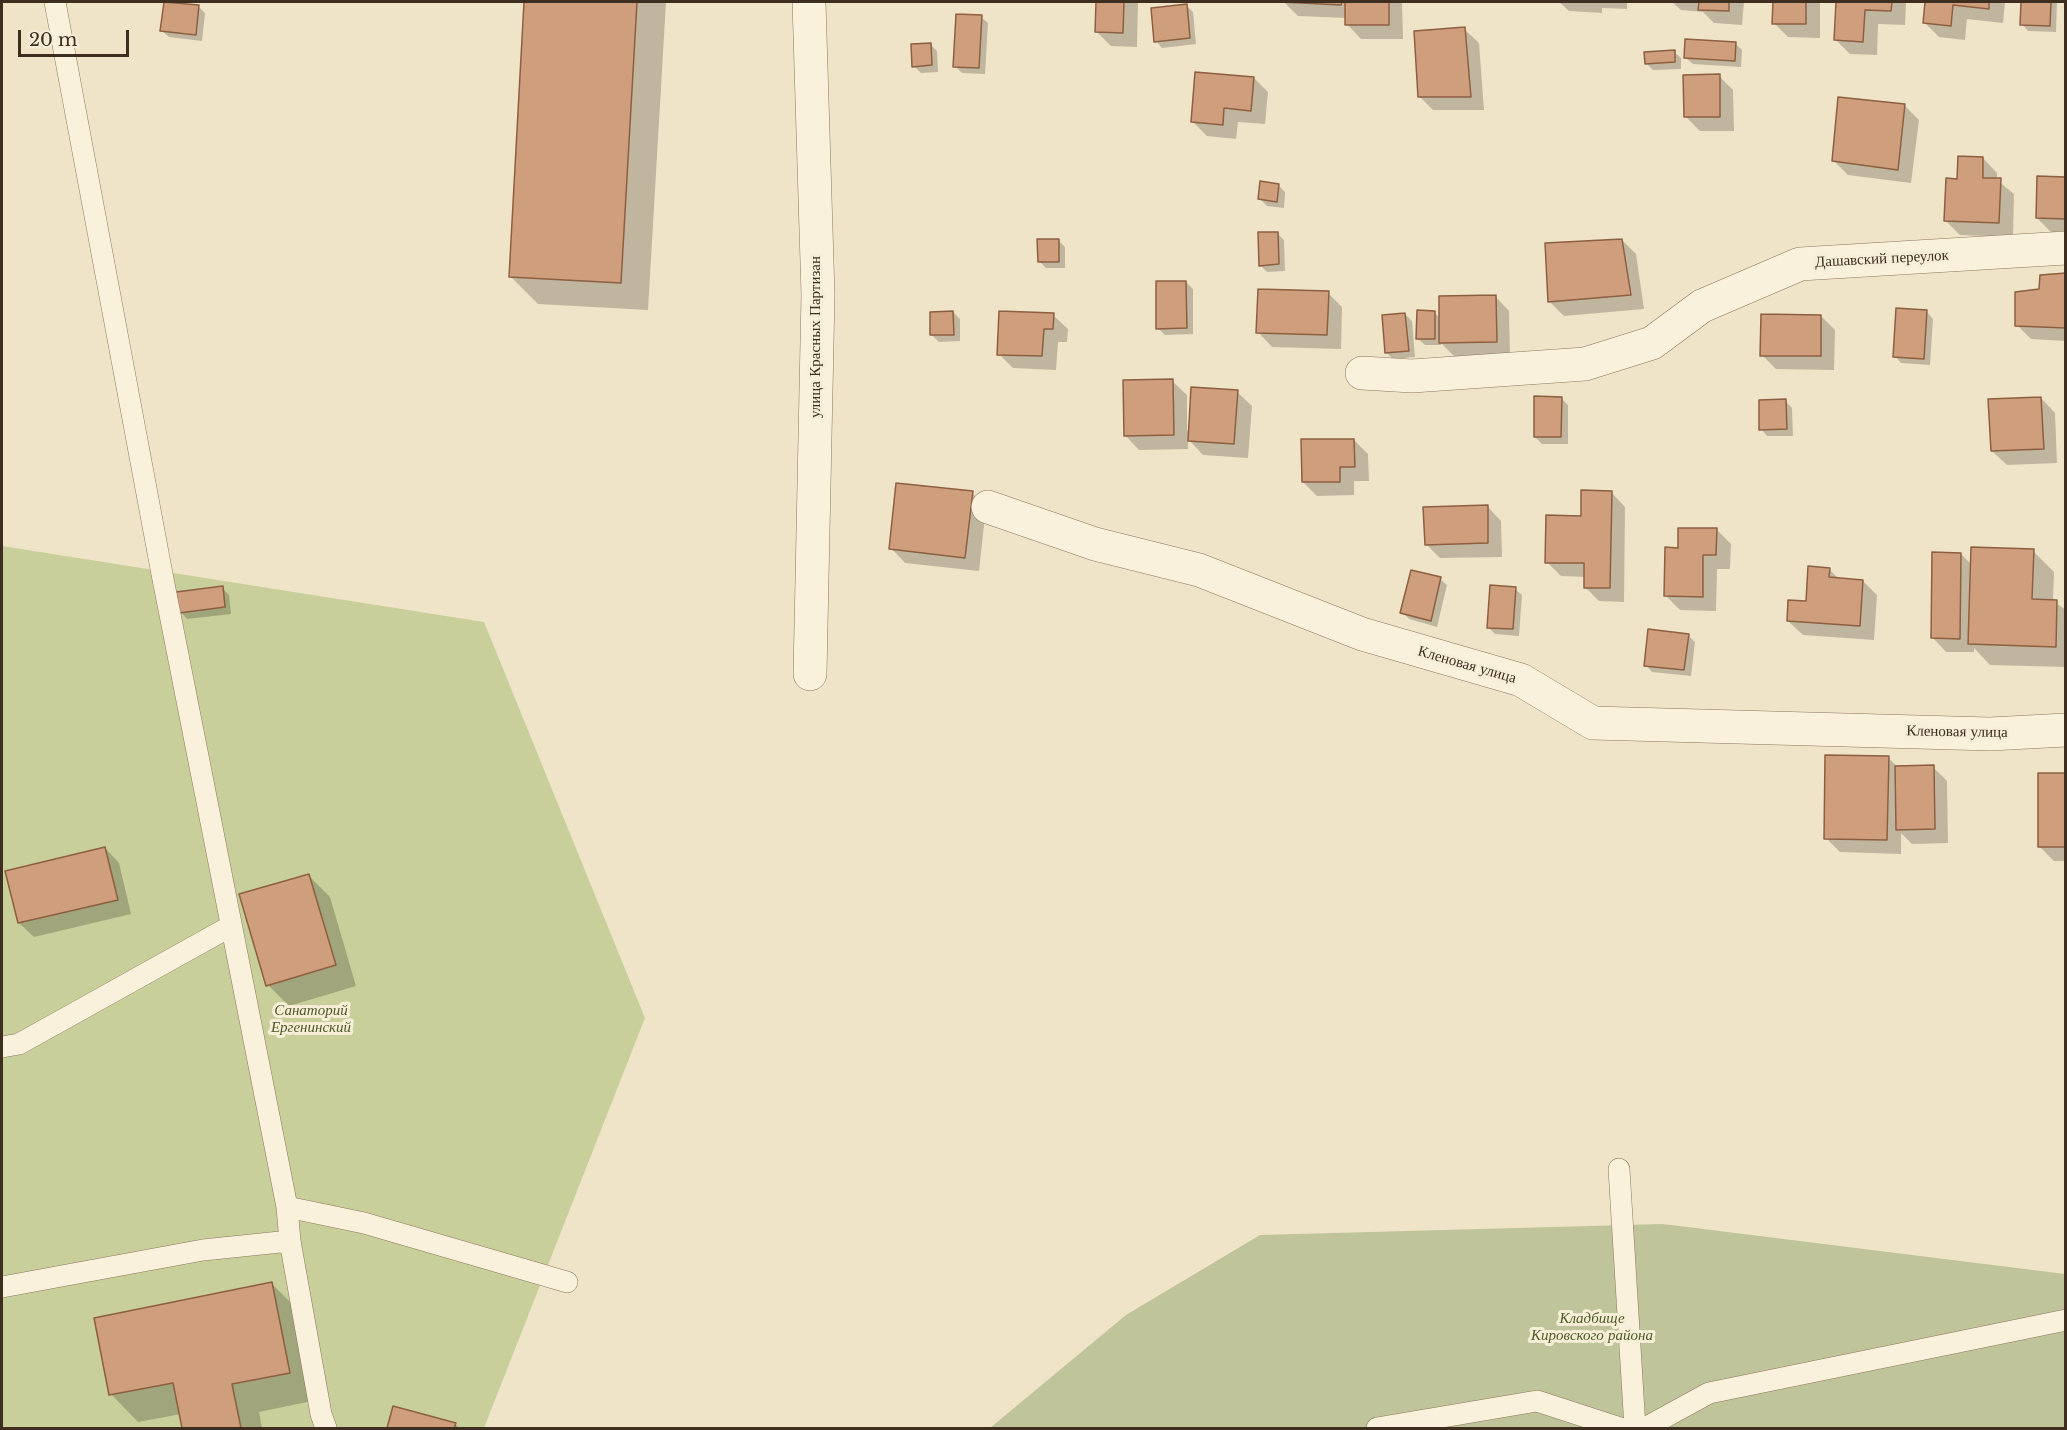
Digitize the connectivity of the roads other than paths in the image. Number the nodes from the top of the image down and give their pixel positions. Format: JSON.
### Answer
{"nodes":[{"id":1,"x":55,"y":2,"type":"edge"},
{"id":2,"x":809,"y":2,"type":"edge"},
{"id":3,"x":2066,"y":248,"type":"edge"},
{"id":4,"x":1362,"y":373,"type":"dead end"},
{"id":5,"x":988,"y":507,"type":"dead end"},
{"id":6,"x":810,"y":674,"type":"dead end"},
{"id":7,"x":2066,"y":730,"type":"edge"},
{"id":8,"x":231,"y":926,"type":"junction"},
{"id":9,"x":2,"y":1047,"type":"edge"},
{"id":10,"x":1619,"y":1169,"type":"dead end"},
{"id":11,"x":287,"y":1207,"type":"junction"},
{"id":12,"x":290,"y":1241,"type":"junction"},
{"id":13,"x":567,"y":1282,"type":"dead end"},
{"id":14,"x":2,"y":1287,"type":"edge"},
{"id":15,"x":2066,"y":1320,"type":"edge"},
{"id":16,"x":326,"y":1428,"type":"edge"},
{"id":17,"x":1377,"y":1428,"type":"edge"},
{"id":18,"x":1620,"y":1428,"type":"edge"},
{"id":19,"x":1635,"y":1428,"type":"edge"},
{"id":20,"x":1645,"y":1428,"type":"edge"}],
"edges":[{"from":1,"to":8,"type":"lane"},
{"from":2,"to":6,"type":"street","name":"улица Красных Партизан"},
{"from":3,"to":4,"type":"street","name":"Дашавский переулок"},
{"from":5,"to":7,"type":"street","name":"Кленовая улица"},
{"from":8,"to":9,"type":"lane"},
{"from":8,"to":11,"type":"lane"},
{"from":10,"to":19,"type":"lane"},
{"from":11,"to":12,"type":"lane"},
{"from":11,"to":13,"type":"lane"},
{"from":12,"to":14,"type":"lane"},
{"from":12,"to":16,"type":"lane"},
{"from":15,"to":20,"type":"lane"},
{"from":17,"to":18,"type":"lane"}]}
